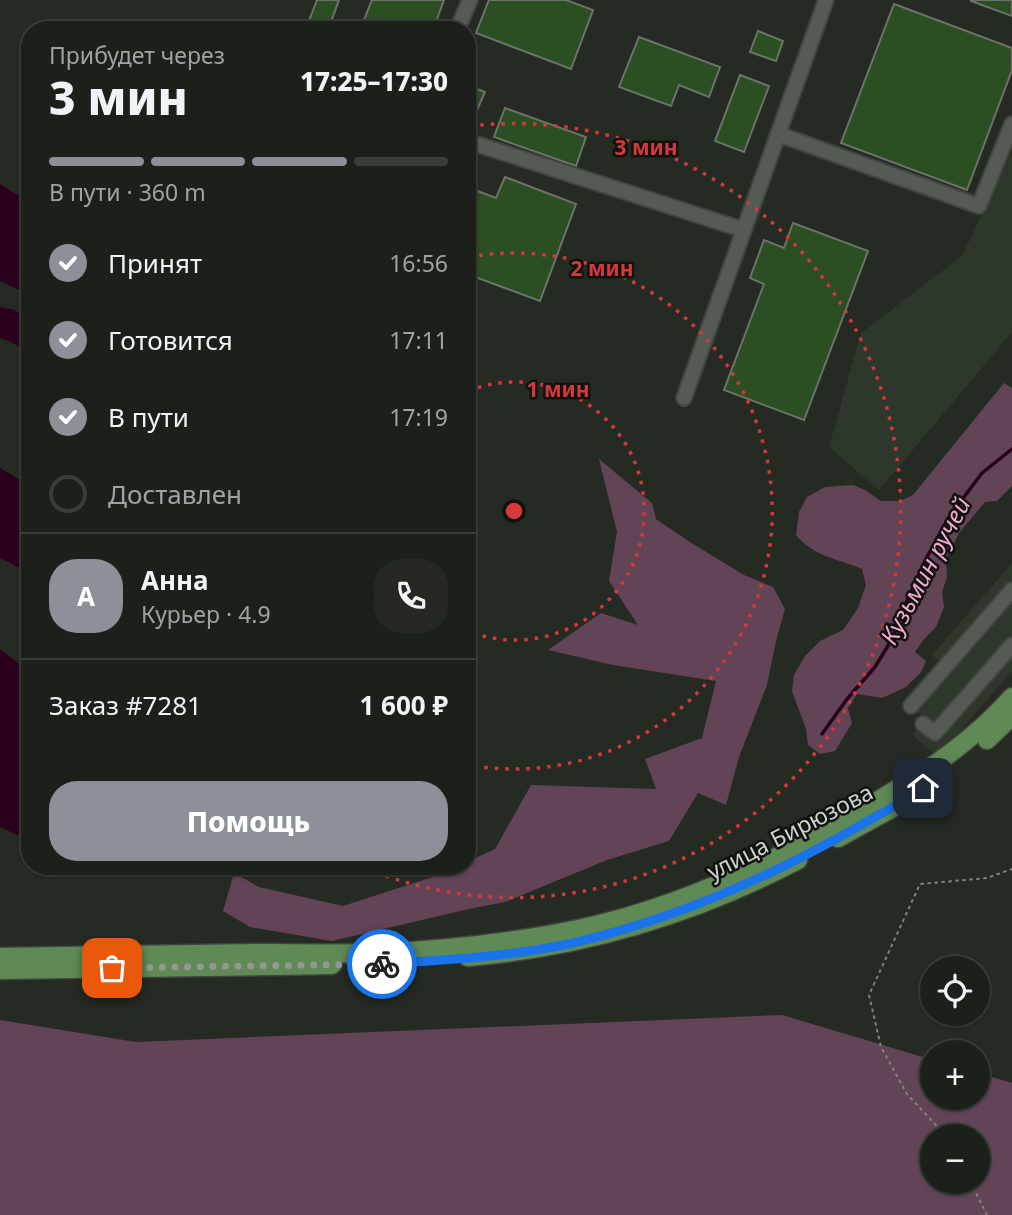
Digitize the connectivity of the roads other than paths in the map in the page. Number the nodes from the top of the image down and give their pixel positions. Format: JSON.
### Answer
{"nodes":[{"id":1,"x":470,"y":0,"type":"edge"},
{"id":2,"x":826,"y":0,"type":"edge"},
{"id":3,"x":461,"y":21,"type":"edge"},
{"id":4,"x":1012,"y":124,"type":"edge"},
{"id":5,"x":778,"y":134,"type":"junction"},
{"id":6,"x":476,"y":144,"type":"edge"},
{"id":7,"x":744,"y":230,"type":"junction"},
{"id":8,"x":684,"y":398,"type":"dead end"},
{"id":9,"x":1012,"y":590,"type":"edge"},
{"id":10,"x":1012,"y":645,"type":"edge"},
{"id":11,"x":1012,"y":697,"type":"edge"},
{"id":12,"x":911,"y":706,"type":"dead end"},
{"id":13,"x":1012,"y":716,"type":"edge"},
{"id":14,"x":923,"y":724,"type":"dead end"},
{"id":15,"x":0,"y":957,"type":"edge"},
{"id":16,"x":0,"y":970,"type":"edge"}],
"edges":[{"from":1,"to":3,"type":"street"},
{"from":2,"to":5,"type":"street"},
{"from":4,"to":5,"type":"street"},
{"from":5,"to":7,"type":"street"},
{"from":6,"to":7,"type":"street"},
{"from":7,"to":8,"type":"street"},
{"from":9,"to":12,"type":"street"},
{"from":10,"to":14,"type":"street"},
{"from":11,"to":15,"type":"main road","name":"улица Бирюзова"},
{"from":13,"to":16,"type":"main road","name":"улица Бирюзова"}]}
